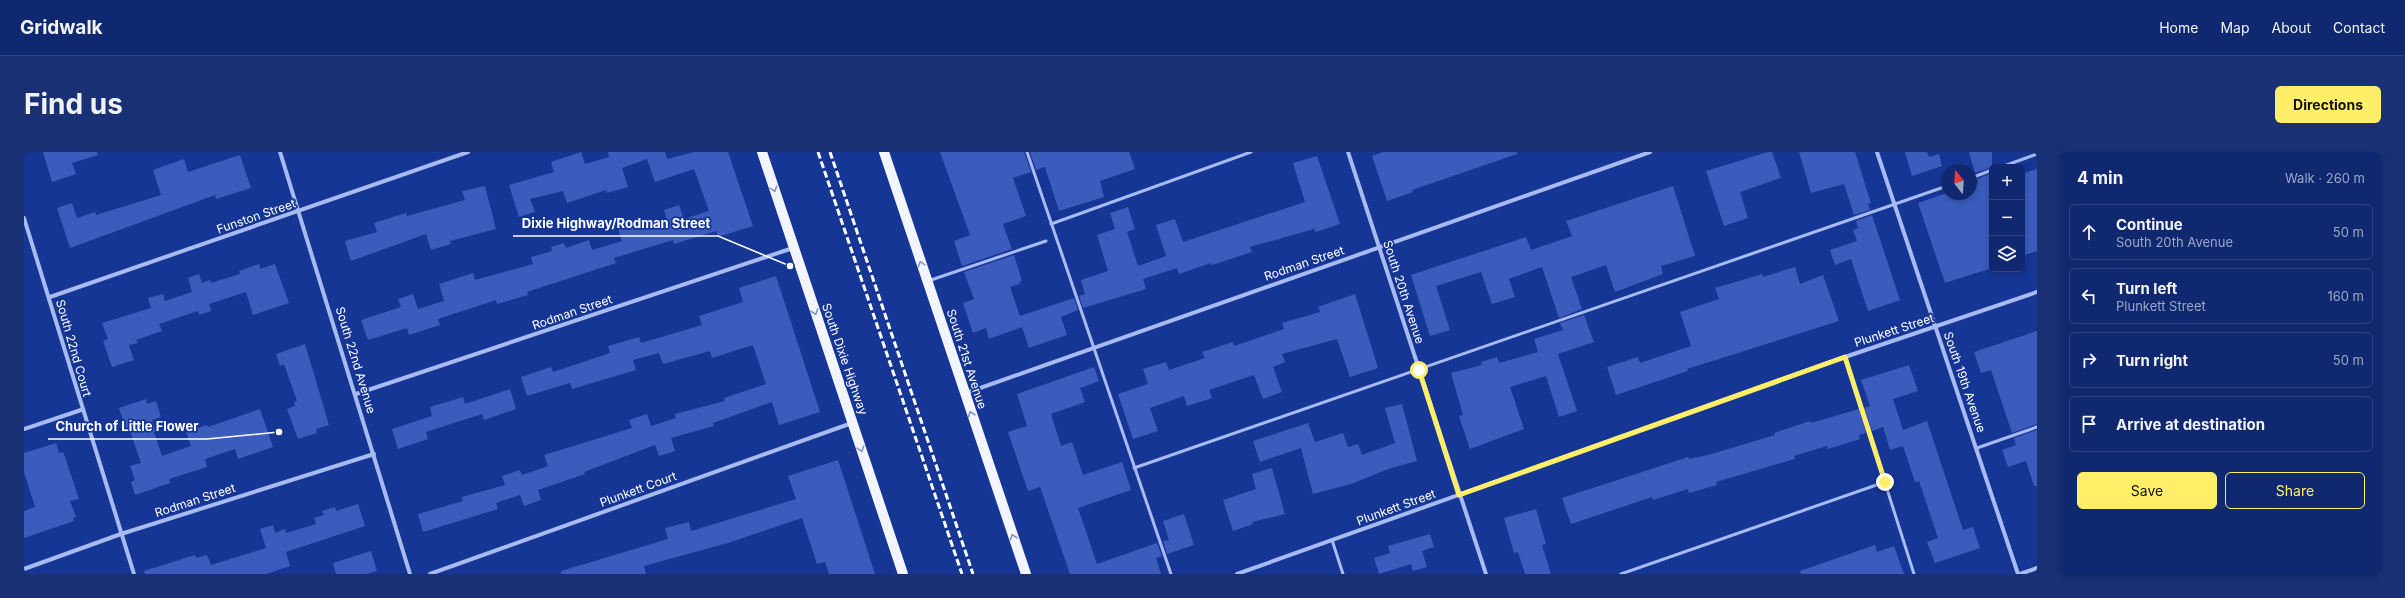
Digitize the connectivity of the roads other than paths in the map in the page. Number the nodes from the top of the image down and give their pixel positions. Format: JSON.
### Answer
{"nodes":[{"id":1,"x":280,"y":152,"type":"edge"},
{"id":2,"x":468,"y":152,"type":"edge"},
{"id":3,"x":762,"y":152,"type":"edge"},
{"id":4,"x":884,"y":152,"type":"edge"},
{"id":5,"x":1027,"y":152,"type":"edge"},
{"id":6,"x":1251,"y":152,"type":"edge"},
{"id":7,"x":1348,"y":152,"type":"edge"},
{"id":8,"x":1650,"y":152,"type":"edge"},
{"id":9,"x":1877,"y":152,"type":"edge"},
{"id":10,"x":2037,"y":154,"type":"edge"},
{"id":11,"x":2009,"y":164,"type":"edge"},
{"id":12,"x":1989,"y":171,"type":"edge"},
{"id":13,"x":1977,"y":176,"type":"edge"},
{"id":14,"x":1941,"y":188,"type":"edge"},
{"id":15,"x":1895,"y":205,"type":"junction"},
{"id":16,"x":300,"y":212,"type":"junction"},
{"id":17,"x":24,"y":218,"type":"edge"},
{"id":18,"x":1051,"y":224,"type":"junction"},
{"id":19,"x":1046,"y":241,"type":"dead end"},
{"id":20,"x":1379,"y":247,"type":"junction"},
{"id":21,"x":793,"y":248,"type":"junction"},
{"id":22,"x":927,"y":281,"type":"junction"},
{"id":23,"x":2037,"y":292,"type":"edge"},
{"id":24,"x":50,"y":297,"type":"junction"},
{"id":25,"x":1936,"y":327,"type":"junction"},
{"id":26,"x":1092,"y":348,"type":"junction"},
{"id":27,"x":1845,"y":357,"type":"junction"},
{"id":28,"x":1419,"y":370,"type":"junction"},
{"id":29,"x":964,"y":393,"type":"junction"},
{"id":30,"x":356,"y":394,"type":"junction"},
{"id":31,"x":81,"y":410,"type":"junction"},
{"id":32,"x":853,"y":423,"type":"junction"},
{"id":33,"x":2037,"y":427,"type":"edge"},
{"id":34,"x":24,"y":429,"type":"edge"},
{"id":35,"x":1977,"y":448,"type":"junction"},
{"id":36,"x":374,"y":454,"type":"junction"},
{"id":37,"x":1134,"y":468,"type":"junction"},
{"id":38,"x":1885,"y":482,"type":"junction"},
{"id":39,"x":1459,"y":495,"type":"junction"},
{"id":40,"x":121,"y":534,"type":"junction"},
{"id":41,"x":1332,"y":540,"type":"junction"},
{"id":42,"x":24,"y":568,"type":"edge"},
{"id":43,"x":2037,"y":568,"type":"edge"},
{"id":44,"x":134,"y":574,"type":"edge"},
{"id":45,"x":410,"y":574,"type":"edge"},
{"id":46,"x":430,"y":574,"type":"edge"},
{"id":47,"x":903,"y":574,"type":"edge"},
{"id":48,"x":1026,"y":574,"type":"edge"},
{"id":49,"x":1171,"y":574,"type":"edge"},
{"id":50,"x":1237,"y":574,"type":"edge"},
{"id":51,"x":1343,"y":574,"type":"edge"},
{"id":52,"x":1486,"y":574,"type":"edge"},
{"id":53,"x":1621,"y":574,"type":"edge"},
{"id":54,"x":1914,"y":574,"type":"edge"},
{"id":55,"x":2019,"y":574,"type":"edge"}],
"edges":[{"from":1,"to":16,"type":"street","name":"South 22nd Avenue"},
{"from":2,"to":16,"type":"street","name":"Funston Street"},
{"from":3,"to":21,"type":"main road","name":"South Dixie Highway","one_way":true},
{"from":22,"to":4,"type":"main road","name":"South 21st Avenue","one_way":true},
{"from":5,"to":18,"type":"lane"},
{"from":6,"to":18,"type":"lane"},
{"from":7,"to":20,"type":"street","name":"South 20th Avenue"},
{"from":8,"to":20,"type":"street","name":"Rodman Street"},
{"from":9,"to":15,"type":"street","name":"South 19th Avenue"},
{"from":10,"to":11,"type":"lane"},
{"from":12,"to":13,"type":"lane"},
{"from":14,"to":15,"type":"lane"},
{"from":15,"to":25,"type":"street","name":"South 19th Avenue"},
{"from":15,"to":28,"type":"lane"},
{"from":16,"to":24,"type":"street","name":"Funston Street"},
{"from":16,"to":30,"type":"street","name":"South 22nd Avenue"},
{"from":17,"to":24,"type":"street","name":"South 22nd Court"},
{"from":18,"to":26,"type":"lane"},
{"from":19,"to":22,"type":"lane"},
{"from":20,"to":26,"type":"street","name":"Rodman Street"},
{"from":20,"to":28,"type":"street","name":"South 20th Avenue"},
{"from":21,"to":30,"type":"street","name":"Rodman Street"},
{"from":21,"to":32,"type":"main road","name":"South Dixie Highway","one_way":true},
{"from":22,"to":29,"type":"main road","name":"South 21st Avenue"},
{"from":23,"to":25,"type":"street","name":"Plunkett Street"},
{"from":24,"to":31,"type":"street","name":"South 22nd Court"},
{"from":25,"to":27,"type":"street","name":"Plunkett Street"},
{"from":25,"to":35,"type":"street","name":"South 19th Avenue"},
{"from":26,"to":29,"type":"street","name":"Rodman Street"},
{"from":26,"to":37,"type":"lane"},
{"from":27,"to":38,"type":"lane"},
{"from":27,"to":39,"type":"street","name":"Plunkett Street"},
{"from":28,"to":37,"type":"lane"},
{"from":28,"to":39,"type":"street","name":"South 20th Avenue"},
{"from":48,"to":29,"type":"main road","name":"South 21st Avenue","one_way":true},
{"from":30,"to":36,"type":"street","name":"South 22nd Avenue"},
{"from":31,"to":34,"type":"street"},
{"from":31,"to":40,"type":"street","name":"South 22nd Court"},
{"from":32,"to":46,"type":"street","name":"Plunkett Court"},
{"from":32,"to":47,"type":"main road","name":"South Dixie Highway","one_way":true},
{"from":33,"to":35,"type":"lane"},
{"from":35,"to":55,"type":"street","name":"South 19th Avenue"},
{"from":36,"to":40,"type":"street","name":"Rodman Street"},
{"from":36,"to":45,"type":"street","name":"South 22nd Avenue"},
{"from":37,"to":49,"type":"lane"},
{"from":38,"to":53,"type":"lane"},
{"from":38,"to":54,"type":"lane"},
{"from":39,"to":41,"type":"street","name":"Plunkett Street"},
{"from":39,"to":52,"type":"street","name":"South 20th Avenue"},
{"from":40,"to":42,"type":"street","name":"Rodman Street"},
{"from":40,"to":44,"type":"street","name":"South 22nd Court"},
{"from":41,"to":50,"type":"street","name":"Plunkett Street"},
{"from":41,"to":51,"type":"lane"},
{"from":43,"to":55,"type":"street"}]}
